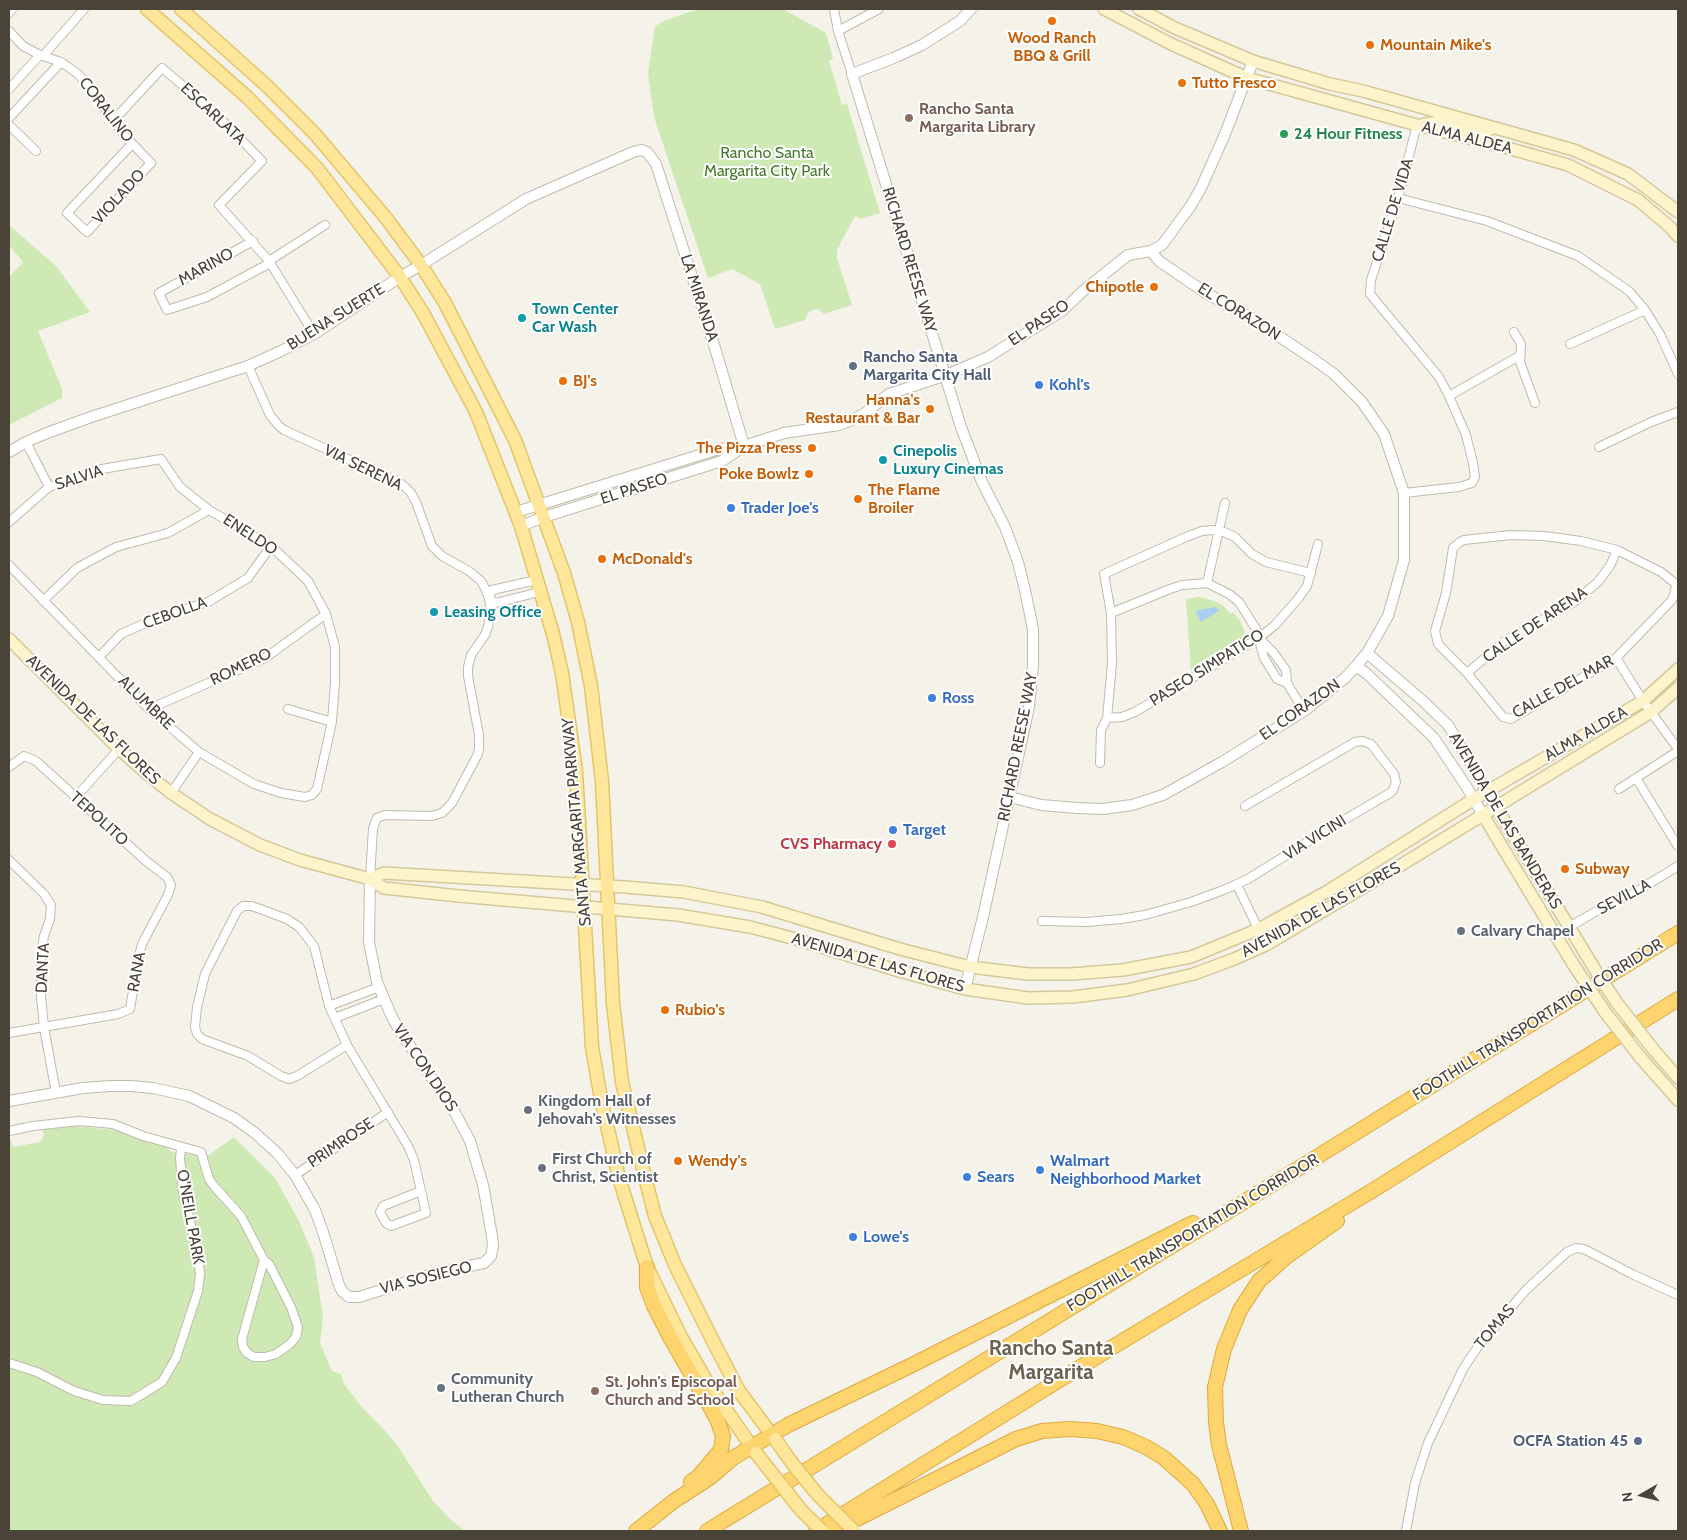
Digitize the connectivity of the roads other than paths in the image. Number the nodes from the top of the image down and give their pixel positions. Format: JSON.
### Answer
{"nodes":[{"id":1,"x":12,"y":9,"type":"edge"},
{"id":2,"x":84,"y":9,"type":"edge"},
{"id":3,"x":147,"y":9,"type":"edge"},
{"id":4,"x":182,"y":9,"type":"edge"},
{"id":5,"x":834,"y":9,"type":"edge"},
{"id":6,"x":879,"y":9,"type":"edge"},
{"id":7,"x":971,"y":9,"type":"edge"},
{"id":8,"x":1104,"y":9,"type":"edge"},
{"id":9,"x":1139,"y":9,"type":"edge"},
{"id":10,"x":9,"y":13,"type":"edge"},
{"id":11,"x":838,"y":31,"type":"junction"},
{"id":12,"x":9,"y":32,"type":"edge"},
{"id":13,"x":42,"y":55,"type":"junction"},
{"id":14,"x":1253,"y":61,"type":"junction"},
{"id":15,"x":61,"y":62,"type":"junction"},
{"id":16,"x":852,"y":74,"type":"junction"},
{"id":17,"x":1247,"y":78,"type":"junction"},
{"id":18,"x":9,"y":89,"type":"edge"},
{"id":19,"x":9,"y":118,"type":"edge"},
{"id":20,"x":113,"y":121,"type":"junction"},
{"id":21,"x":9,"y":125,"type":"edge"},
{"id":22,"x":1417,"y":125,"type":"junction"},
{"id":23,"x":1495,"y":127,"type":"junction"},
{"id":24,"x":132,"y":144,"type":"junction"},
{"id":25,"x":36,"y":151,"type":"dead end"},
{"id":26,"x":647,"y":152,"type":"joint"},
{"id":27,"x":151,"y":163,"type":"joint"},
{"id":28,"x":1398,"y":198,"type":"junction"},
{"id":29,"x":1678,"y":212,"type":"edge"},
{"id":30,"x":325,"y":224,"type":"dead end"},
{"id":31,"x":1678,"y":236,"type":"edge"},
{"id":32,"x":253,"y":241,"type":"junction"},
{"id":33,"x":1151,"y":251,"type":"junction"},
{"id":34,"x":270,"y":262,"type":"junction"},
{"id":35,"x":421,"y":265,"type":"junction"},
{"id":36,"x":400,"y":277,"type":"junction"},
{"id":37,"x":1645,"y":310,"type":"junction"},
{"id":38,"x":1514,"y":332,"type":"dead end"},
{"id":39,"x":314,"y":334,"type":"junction"},
{"id":40,"x":1570,"y":344,"type":"dead end"},
{"id":41,"x":1519,"y":356,"type":"junction"},
{"id":42,"x":248,"y":366,"type":"junction"},
{"id":43,"x":1678,"y":374,"type":"edge"},
{"id":44,"x":944,"y":376,"type":"junction"},
{"id":45,"x":1449,"y":396,"type":"junction"},
{"id":46,"x":1534,"y":403,"type":"dead end"},
{"id":47,"x":1678,"y":412,"type":"edge"},
{"id":48,"x":26,"y":442,"type":"junction"},
{"id":49,"x":744,"y":446,"type":"junction"},
{"id":50,"x":1599,"y":447,"type":"dead end"},
{"id":51,"x":9,"y":452,"type":"edge"},
{"id":52,"x":161,"y":459,"type":"joint"},
{"id":53,"x":49,"y":487,"type":"junction"},
{"id":54,"x":1404,"y":494,"type":"junction"},
{"id":55,"x":1225,"y":503,"type":"dead end"},
{"id":56,"x":540,"y":505,"type":"junction"},
{"id":57,"x":209,"y":510,"type":"junction"},
{"id":58,"x":516,"y":512,"type":"junction"},
{"id":59,"x":544,"y":517,"type":"junction"},
{"id":60,"x":9,"y":522,"type":"edge"},
{"id":61,"x":521,"y":526,"type":"junction"},
{"id":62,"x":1219,"y":531,"type":"junction"},
{"id":63,"x":1318,"y":544,"type":"dead end"},
{"id":64,"x":271,"y":546,"type":"junction"},
{"id":65,"x":1617,"y":550,"type":"junction"},
{"id":66,"x":9,"y":565,"type":"edge"},
{"id":67,"x":1311,"y":573,"type":"junction"},
{"id":68,"x":1207,"y":583,"type":"junction"},
{"id":69,"x":540,"y":584,"type":"junction"},
{"id":70,"x":489,"y":599,"type":"junction"},
{"id":71,"x":43,"y":601,"type":"junction"},
{"id":72,"x":1111,"y":613,"type":"junction"},
{"id":73,"x":326,"y":614,"type":"junction"},
{"id":74,"x":1259,"y":638,"type":"junction"},
{"id":75,"x":9,"y":640,"type":"edge"},
{"id":76,"x":1366,"y":652,"type":"junction"},
{"id":77,"x":99,"y":657,"type":"junction"},
{"id":78,"x":1616,"y":658,"type":"junction"},
{"id":79,"x":1356,"y":666,"type":"junction"},
{"id":80,"x":1678,"y":669,"type":"edge"},
{"id":81,"x":1467,"y":672,"type":"junction"},
{"id":82,"x":1288,"y":683,"type":"junction"},
{"id":83,"x":1678,"y":688,"type":"edge"},
{"id":84,"x":1643,"y":701,"type":"junction"},
{"id":85,"x":149,"y":709,"type":"junction"},
{"id":86,"x":288,"y":709,"type":"dead end"},
{"id":87,"x":1304,"y":711,"type":"junction"},
{"id":88,"x":1651,"y":712,"type":"junction"},
{"id":89,"x":1107,"y":718,"type":"junction"},
{"id":90,"x":332,"y":722,"type":"junction"},
{"id":91,"x":119,"y":749,"type":"junction"},
{"id":92,"x":1678,"y":750,"type":"edge"},
{"id":93,"x":199,"y":752,"type":"junction"},
{"id":94,"x":1100,"y":763,"type":"dead end"},
{"id":95,"x":9,"y":767,"type":"edge"},
{"id":96,"x":1636,"y":778,"type":"junction"},
{"id":97,"x":1619,"y":789,"type":"dead end"},
{"id":98,"x":1487,"y":792,"type":"junction"},
{"id":99,"x":171,"y":793,"type":"junction"},
{"id":100,"x":312,"y":795,"type":"joint"},
{"id":101,"x":1010,"y":796,"type":"junction"},
{"id":102,"x":75,"y":798,"type":"junction"},
{"id":103,"x":1474,"y":799,"type":"junction"},
{"id":104,"x":1244,"y":806,"type":"dead end"},
{"id":105,"x":1496,"y":807,"type":"junction"},
{"id":106,"x":1483,"y":815,"type":"junction"},
{"id":107,"x":1678,"y":845,"type":"edge"},
{"id":108,"x":9,"y":860,"type":"edge"},
{"id":109,"x":1678,"y":866,"type":"edge"},
{"id":110,"x":370,"y":879,"type":"junction"},
{"id":111,"x":171,"y":884,"type":"joint"},
{"id":112,"x":583,"y":885,"type":"junction"},
{"id":113,"x":1237,"y":885,"type":"junction"},
{"id":114,"x":607,"y":886,"type":"junction"},
{"id":115,"x":584,"y":907,"type":"junction"},
{"id":116,"x":608,"y":909,"type":"junction"},
{"id":117,"x":1042,"y":921,"type":"dead end"},
{"id":118,"x":1259,"y":929,"type":"junction"},
{"id":119,"x":1572,"y":932,"type":"junction"},
{"id":120,"x":1678,"y":933,"type":"edge"},
{"id":121,"x":1562,"y":944,"type":"junction"},
{"id":122,"x":1266,"y":945,"type":"junction"},
{"id":123,"x":970,"y":968,"type":"junction"},
{"id":124,"x":379,"y":988,"type":"junction"},
{"id":125,"x":965,"y":989,"type":"junction"},
{"id":126,"x":384,"y":999,"type":"junction"},
{"id":127,"x":1678,"y":999,"type":"edge"},
{"id":128,"x":329,"y":1006,"type":"junction"},
{"id":129,"x":335,"y":1018,"type":"junction"},
{"id":130,"x":44,"y":1027,"type":"junction"},
{"id":131,"x":9,"y":1033,"type":"edge"},
{"id":132,"x":347,"y":1046,"type":"junction"},
{"id":133,"x":1678,"y":1078,"type":"edge"},
{"id":134,"x":56,"y":1093,"type":"junction"},
{"id":135,"x":1678,"y":1100,"type":"edge"},
{"id":136,"x":9,"y":1101,"type":"edge"},
{"id":137,"x":388,"y":1112,"type":"junction"},
{"id":138,"x":9,"y":1131,"type":"edge"},
{"id":139,"x":180,"y":1148,"type":"junction"},
{"id":140,"x":1299,"y":1168,"type":"junction"},
{"id":141,"x":295,"y":1175,"type":"junction"},
{"id":142,"x":1375,"y":1189,"type":"junction"},
{"id":143,"x":421,"y":1191,"type":"junction"},
{"id":144,"x":491,"y":1256,"type":"joint"},
{"id":145,"x":264,"y":1260,"type":"junction"},
{"id":146,"x":648,"y":1267,"type":"junction"},
{"id":147,"x":1678,"y":1295,"type":"edge"},
{"id":148,"x":9,"y":1363,"type":"edge"},
{"id":149,"x":774,"y":1437,"type":"junction"},
{"id":150,"x":753,"y":1450,"type":"junction"},
{"id":151,"x":674,"y":1501,"type":"junction"},
{"id":152,"x":636,"y":1531,"type":"edge"},
{"id":153,"x":707,"y":1531,"type":"edge"},
{"id":154,"x":816,"y":1531,"type":"edge"},
{"id":155,"x":822,"y":1531,"type":"edge"},
{"id":156,"x":833,"y":1531,"type":"edge"},
{"id":157,"x":854,"y":1531,"type":"edge"},
{"id":158,"x":1220,"y":1531,"type":"edge"},
{"id":159,"x":1240,"y":1531,"type":"edge"},
{"id":160,"x":1406,"y":1531,"type":"edge"}],
"edges":[{"from":1,"to":10,"type":"street"},
{"from":2,"to":13,"type":"street"},
{"from":3,"to":36,"type":"main road","name":"SANTA MARGARITA PARKWAY"},
{"from":4,"to":35,"type":"main road","name":"SANTA MARGARITA PARKWAY"},
{"from":5,"to":11,"type":"street"},
{"from":6,"to":11,"type":"street"},
{"from":7,"to":16,"type":"street"},
{"from":8,"to":17,"type":"main road","name":"ALMA ALDEA"},
{"from":9,"to":14,"type":"main road","name":"ALMA ALDEA"},
{"from":11,"to":16,"type":"street"},
{"from":12,"to":13,"type":"street","name":"CORALINO"},
{"from":13,"to":15,"type":"street","name":"CORALINO"},
{"from":13,"to":18,"type":"street"},
{"from":14,"to":17,"type":"street","name":"EL PASEO"},
{"from":14,"to":23,"type":"main road","name":"ALMA ALDEA"},
{"from":15,"to":19,"type":"street"},
{"from":15,"to":20,"type":"street","name":"CORALINO"},
{"from":16,"to":44,"type":"street","name":"RICHARD REESE WAY"},
{"from":17,"to":22,"type":"main road","name":"ALMA ALDEA"},
{"from":17,"to":33,"type":"street","name":"EL PASEO"},
{"from":20,"to":24,"type":"street","name":"CORALINO"},
{"from":20,"to":32,"type":"street","name":"ESCARLATA"},
{"from":21,"to":25,"type":"street"},
{"from":22,"to":23,"type":"main road"},
{"from":22,"to":28,"type":"street","name":"CALLE DE VIDA"},
{"from":22,"to":31,"type":"main road","name":"ALMA ALDEA"},
{"from":23,"to":29,"type":"main road","name":"ALMA ALDEA"},
{"from":24,"to":27,"type":"street","name":"CORALINO"},
{"from":24,"to":27,"type":"street","name":"VIOLADO"},
{"from":26,"to":35,"type":"street","name":"BUENA SUERTE"},
{"from":26,"to":49,"type":"street","name":"LA MIRANDA"},
{"from":28,"to":37,"type":"street"},
{"from":28,"to":45,"type":"street","name":"CALLE DE VIDA"},
{"from":30,"to":34,"type":"street"},
{"from":32,"to":34,"type":"street"},
{"from":32,"to":34,"type":"street","name":"MARINO"},
{"from":33,"to":44,"type":"street","name":"EL PASEO"},
{"from":33,"to":54,"type":"street","name":"EL CORAZON"},
{"from":34,"to":39,"type":"street"},
{"from":35,"to":36,"type":"street","name":"BUENA SUERTE"},
{"from":35,"to":56,"type":"main road","name":"SANTA MARGARITA PARKWAY"},
{"from":36,"to":39,"type":"street","name":"BUENA SUERTE"},
{"from":36,"to":58,"type":"main road","name":"SANTA MARGARITA PARKWAY"},
{"from":37,"to":40,"type":"street"},
{"from":37,"to":43,"type":"street"},
{"from":38,"to":41,"type":"street"},
{"from":39,"to":42,"type":"street","name":"BUENA SUERTE"},
{"from":41,"to":45,"type":"street"},
{"from":41,"to":46,"type":"street"},
{"from":42,"to":48,"type":"street","name":"BUENA SUERTE"},
{"from":42,"to":70,"type":"street","name":"VIA SERENA"},
{"from":44,"to":49,"type":"street","name":"EL PASEO"},
{"from":44,"to":101,"type":"street","name":"RICHARD REESE WAY"},
{"from":45,"to":54,"type":"street"},
{"from":47,"to":50,"type":"street"},
{"from":48,"to":51,"type":"street","name":"BUENA SUERTE"},
{"from":48,"to":53,"type":"street"},
{"from":49,"to":56,"type":"street","name":"EL PASEO"},
{"from":49,"to":59,"type":"street","name":"EL PASEO"},
{"from":52,"to":53,"type":"street","name":"SALVIA"},
{"from":52,"to":57,"type":"street","name":"ENELDO"},
{"from":53,"to":60,"type":"street","name":"SALVIA"},
{"from":54,"to":76,"type":"street","name":"EL CORAZON"},
{"from":55,"to":62,"type":"street"},
{"from":56,"to":58,"type":"street","name":"EL PASEO"},
{"from":56,"to":59,"type":"main road","name":"SANTA MARGARITA PARKWAY"},
{"from":57,"to":64,"type":"street","name":"ENELDO"},
{"from":57,"to":71,"type":"street"},
{"from":58,"to":61,"type":"main road","name":"SANTA MARGARITA PARKWAY"},
{"from":59,"to":61,"type":"street","name":"EL PASEO"},
{"from":59,"to":114,"type":"main road","name":"SANTA MARGARITA PARKWAY"},
{"from":61,"to":69,"type":"main road","name":"SANTA MARGARITA PARKWAY"},
{"from":62,"to":67,"type":"street"},
{"from":62,"to":68,"type":"street"},
{"from":62,"to":72,"type":"street"},
{"from":63,"to":67,"type":"street","name":"PASEO SIMPATICO"},
{"from":64,"to":73,"type":"street","name":"ENELDO"},
{"from":64,"to":77,"type":"street","name":"CEBOLLA"},
{"from":65,"to":78,"type":"street","name":"CALLE DEL MAR"},
{"from":65,"to":81,"type":"street","name":"CALLE DE ARENA"},
{"from":65,"to":81,"type":"street"},
{"from":66,"to":71,"type":"street","name":"ALUMBRE"},
{"from":67,"to":74,"type":"street","name":"PASEO SIMPATICO"},
{"from":68,"to":72,"type":"street"},
{"from":68,"to":74,"type":"street"},
{"from":69,"to":70,"type":"street"},
{"from":69,"to":70,"type":"street"},
{"from":69,"to":112,"type":"main road","name":"SANTA MARGARITA PARKWAY"},
{"from":70,"to":110,"type":"street"},
{"from":71,"to":77,"type":"street","name":"ALUMBRE"},
{"from":72,"to":89,"type":"street"},
{"from":73,"to":85,"type":"street","name":"ROMERO"},
{"from":73,"to":90,"type":"street","name":"ENELDO"},
{"from":74,"to":82,"type":"street"},
{"from":74,"to":82,"type":"street"},
{"from":74,"to":89,"type":"street","name":"PASEO SIMPATICO"},
{"from":75,"to":91,"type":"main road","name":"AVENIDA DE LAS FLORES"},
{"from":76,"to":79,"type":"street","name":"EL CORAZON"},
{"from":76,"to":98,"type":"street","name":"AVENIDA DE LAS BANDERAS"},
{"from":77,"to":85,"type":"street","name":"ALUMBRE"},
{"from":78,"to":81,"type":"street","name":"CALLE DEL MAR"},
{"from":78,"to":84,"type":"street"},
{"from":79,"to":87,"type":"street","name":"EL CORAZON"},
{"from":79,"to":103,"type":"street","name":"AVENIDA DE LAS BANDERAS"},
{"from":80,"to":84,"type":"main road","name":"ALMA ALDEA"},
{"from":82,"to":87,"type":"street"},
{"from":83,"to":88,"type":"main road","name":"ALMA ALDEA"},
{"from":84,"to":88,"type":"street"},
{"from":84,"to":98,"type":"main road","name":"ALMA ALDEA"},
{"from":85,"to":93,"type":"street","name":"ALUMBRE"},
{"from":86,"to":90,"type":"street"},
{"from":87,"to":101,"type":"street","name":"EL CORAZON"},
{"from":88,"to":92,"type":"street"},
{"from":88,"to":105,"type":"main road","name":"ALMA ALDEA"},
{"from":89,"to":94,"type":"street"},
{"from":90,"to":100,"type":"street","name":"ENELDO"},
{"from":91,"to":99,"type":"main road","name":"AVENIDA DE LAS FLORES"},
{"from":91,"to":102,"type":"street"},
{"from":92,"to":96,"type":"street"},
{"from":93,"to":99,"type":"street"},
{"from":93,"to":100,"type":"street","name":"ALUMBRE"},
{"from":95,"to":102,"type":"street","name":"TEPOLITO"},
{"from":96,"to":97,"type":"street"},
{"from":96,"to":107,"type":"street"},
{"from":98,"to":103,"type":"main road","name":"AVENIDA DE LAS FLORES"},
{"from":98,"to":105,"type":"street","name":"AVENIDA DE LAS BANDERAS"},
{"from":99,"to":110,"type":"main road","name":"AVENIDA DE LAS FLORES"},
{"from":101,"to":123,"type":"street","name":"RICHARD REESE WAY"},
{"from":102,"to":111,"type":"street","name":"TEPOLITO"},
{"from":103,"to":106,"type":"street","name":"AVENIDA DE LAS BANDERAS"},
{"from":103,"to":118,"type":"main road","name":"AVENIDA DE LAS FLORES"},
{"from":104,"to":113,"type":"street","name":"VIA VICINI"},
{"from":105,"to":106,"type":"main road","name":"AVENIDA DE LAS FLORES"},
{"from":105,"to":119,"type":"main road","name":"AVENIDA DE LAS BANDERAS"},
{"from":106,"to":121,"type":"main road","name":"AVENIDA DE LAS BANDERAS"},
{"from":106,"to":122,"type":"main road","name":"AVENIDA DE LAS FLORES"},
{"from":108,"to":130,"type":"street","name":"DANTA"},
{"from":109,"to":119,"type":"street","name":"SEVILLA"},
{"from":110,"to":112,"type":"main road","name":"AVENIDA DE LAS FLORES"},
{"from":110,"to":115,"type":"main road","name":"AVENIDA DE LAS FLORES"},
{"from":110,"to":124,"type":"street","name":"VIA CON DIOS"},
{"from":111,"to":130,"type":"street","name":"RANA"},
{"from":112,"to":114,"type":"main road","name":"AVENIDA DE LAS FLORES"},
{"from":112,"to":115,"type":"main road","name":"SANTA MARGARITA PARKWAY"},
{"from":113,"to":117,"type":"street","name":"VIA VICINI"},
{"from":113,"to":118,"type":"street"},
{"from":114,"to":116,"type":"main road","name":"SANTA MARGARITA PARKWAY"},
{"from":114,"to":123,"type":"main road","name":"AVENIDA DE LAS FLORES"},
{"from":115,"to":116,"type":"main road","name":"AVENIDA DE LAS FLORES"},
{"from":115,"to":146,"type":"main road","name":"SANTA MARGARITA PARKWAY"},
{"from":116,"to":125,"type":"main road","name":"AVENIDA DE LAS FLORES"},
{"from":116,"to":149,"type":"main road","name":"SANTA MARGARITA PARKWAY"},
{"from":118,"to":122,"type":"street"},
{"from":118,"to":123,"type":"main road","name":"AVENIDA DE LAS FLORES"},
{"from":119,"to":121,"type":"main road"},
{"from":119,"to":133,"type":"main road","name":"AVENIDA DE LAS BANDERAS","bridge":true},
{"from":120,"to":140,"type":"highway","name":"FOOTHILL TRANSPORTATION CORRIDOR"},
{"from":121,"to":135,"type":"main road","name":"AVENIDA DE LAS BANDERAS","bridge":true},
{"from":122,"to":125,"type":"main road","name":"AVENIDA DE LAS FLORES"},
{"from":123,"to":125,"type":"street","name":"RICHARD REESE WAY"},
{"from":124,"to":126,"type":"street","name":"VIA CON DIOS"},
{"from":124,"to":128,"type":"street"},
{"from":126,"to":129,"type":"street"},
{"from":126,"to":144,"type":"street","name":"VIA CON DIOS"},
{"from":127,"to":142,"type":"highway"},
{"from":128,"to":129,"type":"street"},
{"from":128,"to":132,"type":"street"},
{"from":129,"to":132,"type":"street"},
{"from":130,"to":131,"type":"street"},
{"from":130,"to":134,"type":"street","name":"DANTA"},
{"from":132,"to":137,"type":"street"},
{"from":134,"to":136,"type":"street"},
{"from":134,"to":141,"type":"street"},
{"from":137,"to":141,"type":"street","name":"PRIMROSE"},
{"from":137,"to":143,"type":"street"},
{"from":138,"to":139,"type":"street","name":"O'NEILL PARK"},
{"from":139,"to":145,"type":"street","name":"O'NEILL PARK"},
{"from":139,"to":148,"type":"street","name":"O'NEILL PARK"},
{"from":140,"to":149,"type":"highway"},
{"from":140,"to":153,"type":"highway","name":"FOOTHILL TRANSPORTATION CORRIDOR"},
{"from":141,"to":144,"type":"street","name":"VIA SOSIEGO"},
{"from":142,"to":154,"type":"highway"},
{"from":142,"to":159,"type":"highway"},
{"from":143,"to":143,"type":"street"},
{"from":145,"to":145,"type":"street"},
{"from":146,"to":150,"type":"main road","name":"SANTA MARGARITA PARKWAY"},
{"from":146,"to":151,"type":"highway"},
{"from":147,"to":160,"type":"street","name":"TOMAS"},
{"from":149,"to":150,"type":"highway"},
{"from":149,"to":157,"type":"main road","name":"SANTA MARGARITA PARKWAY","bridge":true},
{"from":150,"to":151,"type":"highway"},
{"from":150,"to":155,"type":"main road","name":"SANTA MARGARITA PARKWAY","bridge":true},
{"from":151,"to":152,"type":"highway"},
{"from":156,"to":158,"type":"highway"}]}
